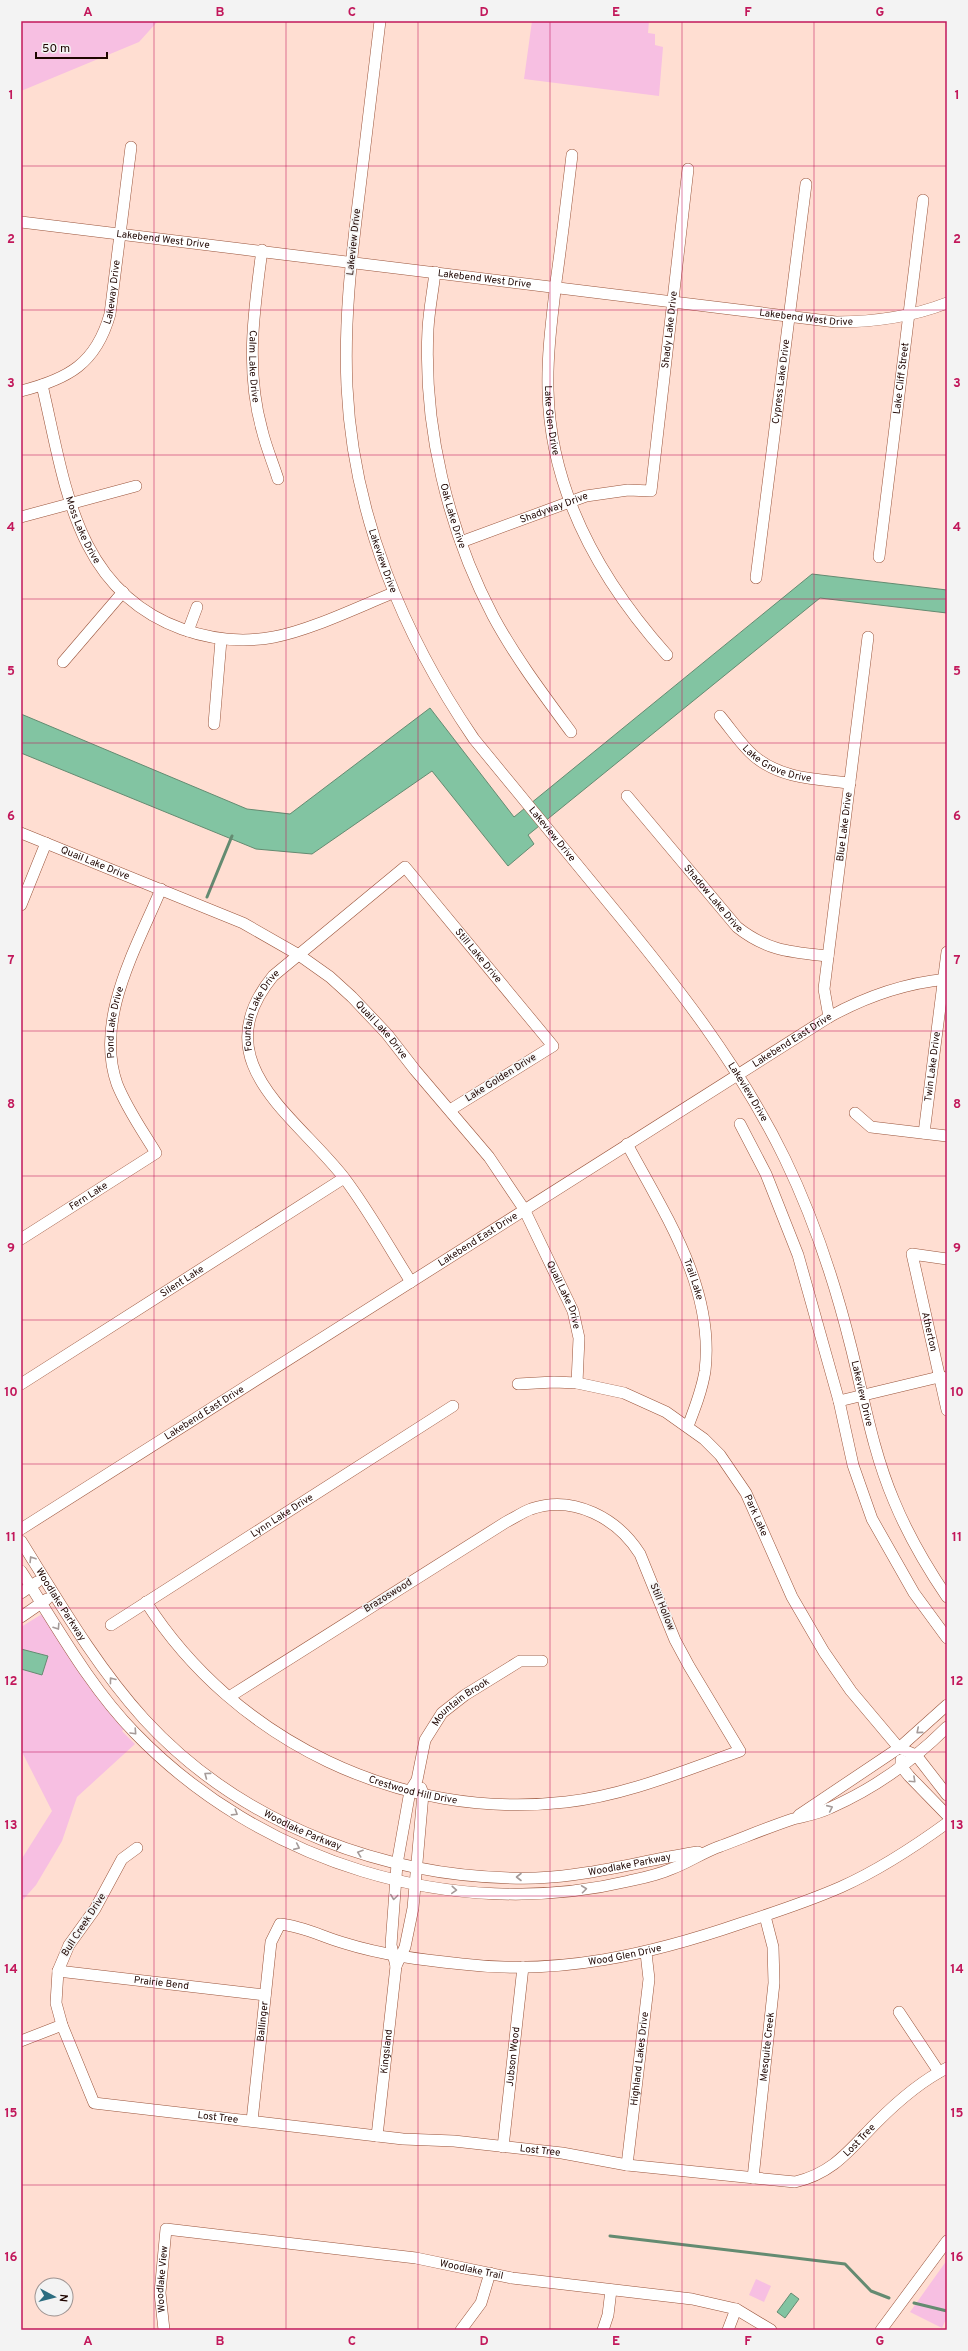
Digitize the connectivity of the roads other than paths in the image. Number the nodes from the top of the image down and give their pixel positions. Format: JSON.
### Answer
{"nodes":[{"id":1,"x":380,"y":21,"type":"edge"},
{"id":2,"x":131,"y":147,"type":"dead end"},
{"id":3,"x":572,"y":155,"type":"dead end"},
{"id":4,"x":688,"y":169,"type":"dead end"},
{"id":5,"x":806,"y":184,"type":"dead end"},
{"id":6,"x":923,"y":200,"type":"dead end"},
{"id":7,"x":21,"y":222,"type":"edge"},
{"id":8,"x":121,"y":234,"type":"junction"},
{"id":9,"x":262,"y":250,"type":"junction"},
{"id":10,"x":351,"y":262,"type":"junction"},
{"id":11,"x":435,"y":272,"type":"junction"},
{"id":12,"x":556,"y":287,"type":"junction"},
{"id":13,"x":672,"y":302,"type":"junction"},
{"id":14,"x":947,"y":302,"type":"edge"},
{"id":15,"x":908,"y":315,"type":"junction"},
{"id":16,"x":789,"y":316,"type":"junction"},
{"id":17,"x":42,"y":385,"type":"junction"},
{"id":18,"x":21,"y":391,"type":"edge"},
{"id":19,"x":278,"y":479,"type":"dead end"},
{"id":20,"x":136,"y":486,"type":"dead end"},
{"id":21,"x":650,"y":491,"type":"joint"},
{"id":22,"x":569,"y":502,"type":"junction"},
{"id":23,"x":70,"y":503,"type":"junction"},
{"id":24,"x":21,"y":517,"type":"edge"},
{"id":25,"x":461,"y":542,"type":"junction"},
{"id":26,"x":879,"y":557,"type":"dead end"},
{"id":27,"x":756,"y":578,"type":"dead end"},
{"id":28,"x":123,"y":592,"type":"junction"},
{"id":29,"x":393,"y":593,"type":"junction"},
{"id":30,"x":197,"y":607,"type":"dead end"},
{"id":31,"x":188,"y":631,"type":"junction"},
{"id":32,"x":868,"y":637,"type":"dead end"},
{"id":33,"x":221,"y":640,"type":"junction"},
{"id":34,"x":667,"y":656,"type":"dead end"},
{"id":35,"x":63,"y":662,"type":"dead end"},
{"id":36,"x":720,"y":716,"type":"dead end"},
{"id":37,"x":214,"y":724,"type":"dead end"},
{"id":38,"x":571,"y":732,"type":"dead end"},
{"id":39,"x":850,"y":783,"type":"junction"},
{"id":40,"x":628,"y":796,"type":"dead end"},
{"id":41,"x":21,"y":833,"type":"edge"},
{"id":42,"x":46,"y":843,"type":"junction"},
{"id":43,"x":405,"y":867,"type":"joint"},
{"id":44,"x":161,"y":889,"type":"junction"},
{"id":45,"x":21,"y":906,"type":"edge"},
{"id":46,"x":947,"y":952,"type":"edge"},
{"id":47,"x":299,"y":955,"type":"junction"},
{"id":48,"x":828,"y":956,"type":"junction"},
{"id":49,"x":945,"y":980,"type":"edge"},
{"id":50,"x":830,"y":1017,"type":"junction"},
{"id":51,"x":553,"y":1046,"type":"joint"},
{"id":52,"x":738,"y":1074,"type":"junction"},
{"id":53,"x":450,"y":1110,"type":"junction"},
{"id":54,"x":855,"y":1113,"type":"dead end"},
{"id":55,"x":740,"y":1124,"type":"dead end"},
{"id":56,"x":924,"y":1133,"type":"junction"},
{"id":57,"x":947,"y":1136,"type":"edge"},
{"id":58,"x":627,"y":1144,"type":"junction"},
{"id":59,"x":156,"y":1153,"type":"joint"},
{"id":60,"x":344,"y":1178,"type":"junction"},
{"id":61,"x":524,"y":1210,"type":"junction"},
{"id":62,"x":21,"y":1239,"type":"edge"},
{"id":63,"x":947,"y":1258,"type":"edge"},
{"id":64,"x":411,"y":1282,"type":"junction"},
{"id":65,"x":943,"y":1377,"type":"edge"},
{"id":66,"x":577,"y":1383,"type":"junction"},
{"id":67,"x":21,"y":1384,"type":"edge"},
{"id":68,"x":518,"y":1384,"type":"dead end"},
{"id":69,"x":862,"y":1396,"type":"junction"},
{"id":70,"x":839,"y":1401,"type":"junction"},
{"id":71,"x":453,"y":1406,"type":"dead end"},
{"id":72,"x":947,"y":1410,"type":"edge"},
{"id":73,"x":688,"y":1426,"type":"junction"},
{"id":74,"x":551,"y":1506,"type":"joint"},
{"id":75,"x":21,"y":1530,"type":"edge"},
{"id":76,"x":21,"y":1541,"type":"edge"},
{"id":77,"x":21,"y":1571,"type":"edge"},
{"id":78,"x":44,"y":1577,"type":"junction"},
{"id":79,"x":31,"y":1586,"type":"junction"},
{"id":80,"x":21,"y":1594,"type":"edge"},
{"id":81,"x":54,"y":1594,"type":"junction"},
{"id":82,"x":947,"y":1597,"type":"edge"},
{"id":83,"x":146,"y":1602,"type":"junction"},
{"id":84,"x":42,"y":1603,"type":"junction"},
{"id":85,"x":21,"y":1617,"type":"edge"},
{"id":86,"x":111,"y":1625,"type":"dead end"},
{"id":87,"x":947,"y":1638,"type":"edge"},
{"id":88,"x":542,"y":1661,"type":"dead end"},
{"id":89,"x":229,"y":1697,"type":"junction"},
{"id":90,"x":947,"y":1705,"type":"edge"},
{"id":91,"x":947,"y":1727,"type":"edge"},
{"id":92,"x":899,"y":1748,"type":"junction"},
{"id":93,"x":740,"y":1751,"type":"joint"},
{"id":94,"x":916,"y":1755,"type":"junction"},
{"id":95,"x":901,"y":1766,"type":"junction"},
{"id":96,"x":417,"y":1780,"type":"junction"},
{"id":97,"x":936,"y":1782,"type":"junction"},
{"id":98,"x":410,"y":1791,"type":"junction"},
{"id":99,"x":926,"y":1792,"type":"junction"},
{"id":100,"x":424,"y":1794,"type":"junction"},
{"id":101,"x":947,"y":1795,"type":"edge"},
{"id":102,"x":947,"y":1815,"type":"edge"},
{"id":103,"x":793,"y":1820,"type":"junction"},
{"id":104,"x":947,"y":1823,"type":"edge"},
{"id":105,"x":403,"y":1829,"type":"junction"},
{"id":106,"x":420,"y":1831,"type":"junction"},
{"id":107,"x":137,"y":1848,"type":"dead end"},
{"id":108,"x":704,"y":1851,"type":"junction"},
{"id":109,"x":397,"y":1864,"type":"junction"},
{"id":110,"x":417,"y":1867,"type":"junction"},
{"id":111,"x":396,"y":1880,"type":"junction"},
{"id":112,"x":416,"y":1884,"type":"junction"},
{"id":113,"x":394,"y":1914,"type":"junction"},
{"id":114,"x":410,"y":1916,"type":"junction"},
{"id":115,"x":765,"y":1916,"type":"junction"},
{"id":116,"x":280,"y":1924,"type":"joint"},
{"id":117,"x":646,"y":1953,"type":"junction"},
{"id":118,"x":398,"y":1954,"type":"junction"},
{"id":119,"x":523,"y":1967,"type":"junction"},
{"id":120,"x":58,"y":1971,"type":"junction"},
{"id":121,"x":265,"y":1995,"type":"junction"},
{"id":122,"x":899,"y":2012,"type":"dead end"},
{"id":123,"x":62,"y":2025,"type":"junction"},
{"id":124,"x":21,"y":2042,"type":"edge"},
{"id":125,"x":943,"y":2070,"type":"edge"},
{"id":126,"x":94,"y":2103,"type":"joint"},
{"id":127,"x":252,"y":2121,"type":"junction"},
{"id":128,"x":377,"y":2136,"type":"junction"},
{"id":129,"x":503,"y":2147,"type":"junction"},
{"id":130,"x":626,"y":2165,"type":"junction"},
{"id":131,"x":753,"y":2178,"type":"junction"},
{"id":132,"x":166,"y":2229,"type":"joint"},
{"id":133,"x":947,"y":2241,"type":"edge"},
{"id":134,"x":490,"y":2273,"type":"junction"},
{"id":135,"x":611,"y":2290,"type":"junction"},
{"id":136,"x":736,"y":2309,"type":"junction"},
{"id":137,"x":164,"y":2330,"type":"edge"},
{"id":138,"x":461,"y":2330,"type":"edge"},
{"id":139,"x":603,"y":2330,"type":"edge"},
{"id":140,"x":728,"y":2330,"type":"edge"},
{"id":141,"x":771,"y":2330,"type":"edge"},
{"id":142,"x":881,"y":2330,"type":"edge"}],
"edges":[{"from":1,"to":10,"type":"street","name":"Lakeview Drive"},
{"from":2,"to":8,"type":"street","name":"Lakeway Drive"},
{"from":3,"to":12,"type":"street","name":"Lake Glen Drive"},
{"from":4,"to":13,"type":"street","name":"Shady Lake Drive"},
{"from":5,"to":16,"type":"street","name":"Cypress Lake Drive"},
{"from":6,"to":15,"type":"street","name":"Lake Cliff Street"},
{"from":7,"to":8,"type":"street","name":"Lakebend West Drive"},
{"from":8,"to":9,"type":"street","name":"Lakebend West Drive"},
{"from":8,"to":17,"type":"street","name":"Lakeway Drive"},
{"from":9,"to":10,"type":"street","name":"Lakebend West Drive"},
{"from":9,"to":19,"type":"street","name":"Calm Lake Drive"},
{"from":10,"to":11,"type":"street","name":"Lakebend West Drive"},
{"from":10,"to":29,"type":"street","name":"Lakeview Drive"},
{"from":11,"to":12,"type":"street","name":"Lakebend West Drive"},
{"from":11,"to":25,"type":"street","name":"Oak Lake Drive"},
{"from":12,"to":13,"type":"street","name":"Lakebend West Drive"},
{"from":12,"to":22,"type":"street","name":"Lake Glen Drive"},
{"from":13,"to":16,"type":"street","name":"Lakebend West Drive"},
{"from":13,"to":21,"type":"street","name":"Shady Lake Drive"},
{"from":14,"to":15,"type":"street","name":"Lakebend West Drive"},
{"from":15,"to":16,"type":"street","name":"Lakebend West Drive"},
{"from":15,"to":26,"type":"street","name":"Lake Cliff Street"},
{"from":16,"to":27,"type":"street","name":"Cypress Lake Drive"},
{"from":17,"to":18,"type":"street","name":"Lakeway Drive"},
{"from":17,"to":23,"type":"street","name":"Moss Lake Drive"},
{"from":20,"to":23,"type":"street"},
{"from":21,"to":22,"type":"street","name":"Shadyway Drive"},
{"from":22,"to":25,"type":"street","name":"Shadyway Drive"},
{"from":22,"to":34,"type":"street","name":"Lake Glen Drive"},
{"from":23,"to":24,"type":"street"},
{"from":23,"to":28,"type":"street","name":"Moss Lake Drive"},
{"from":25,"to":38,"type":"street","name":"Oak Lake Drive"},
{"from":28,"to":31,"type":"street","name":"Moss Lake Drive"},
{"from":28,"to":35,"type":"street"},
{"from":29,"to":33,"type":"street","name":"Moss Lake Drive"},
{"from":29,"to":52,"type":"street","name":"Lakeview Drive"},
{"from":30,"to":31,"type":"street"},
{"from":31,"to":33,"type":"street","name":"Moss Lake Drive"},
{"from":32,"to":39,"type":"street","name":"Blue Lake Drive"},
{"from":33,"to":37,"type":"street"},
{"from":36,"to":39,"type":"street","name":"Lake Grove Drive"},
{"from":39,"to":48,"type":"street","name":"Blue Lake Drive"},
{"from":40,"to":48,"type":"street","name":"Shadow Lake Drive"},
{"from":41,"to":42,"type":"street","name":"Quail Lake Drive"},
{"from":42,"to":44,"type":"street","name":"Quail Lake Drive"},
{"from":42,"to":45,"type":"street"},
{"from":43,"to":47,"type":"street","name":"Fountain Lake Drive"},
{"from":43,"to":51,"type":"street","name":"Still Lake Drive"},
{"from":44,"to":47,"type":"street","name":"Quail Lake Drive"},
{"from":44,"to":59,"type":"street","name":"Pond Lake Drive"},
{"from":46,"to":49,"type":"street","name":"Twin Lake Drive"},
{"from":47,"to":53,"type":"street","name":"Quail Lake Drive"},
{"from":47,"to":60,"type":"street","name":"Fountain Lake Drive"},
{"from":48,"to":50,"type":"street","name":"Blue Lake Drive"},
{"from":49,"to":50,"type":"street","name":"Lakebend East Drive"},
{"from":49,"to":56,"type":"street","name":"Twin Lake Drive"},
{"from":50,"to":52,"type":"street","name":"Lakebend East Drive"},
{"from":51,"to":53,"type":"street","name":"Lake Golden Drive"},
{"from":52,"to":58,"type":"street","name":"Lakebend East Drive"},
{"from":52,"to":69,"type":"street","name":"Lakeview Drive"},
{"from":53,"to":61,"type":"street","name":"Quail Lake Drive"},
{"from":54,"to":56,"type":"street"},
{"from":55,"to":70,"type":"street"},
{"from":56,"to":57,"type":"street"},
{"from":58,"to":61,"type":"street","name":"Lakebend East Drive"},
{"from":58,"to":73,"type":"street","name":"Trail Lake"},
{"from":59,"to":62,"type":"street","name":"Fern Lake"},
{"from":60,"to":64,"type":"street","name":"Fountain Lake Drive"},
{"from":60,"to":67,"type":"street","name":"Silent Lake"},
{"from":61,"to":64,"type":"street","name":"Lakebend East Drive"},
{"from":61,"to":66,"type":"street","name":"Quail Lake Drive"},
{"from":63,"to":65,"type":"street","name":"Atherton"},
{"from":64,"to":75,"type":"street","name":"Lakebend East Drive"},
{"from":65,"to":69,"type":"street"},
{"from":65,"to":72,"type":"street","name":"Atherton"},
{"from":66,"to":68,"type":"street","name":"Park Lake"},
{"from":66,"to":73,"type":"street","name":"Park Lake"},
{"from":69,"to":70,"type":"street"},
{"from":69,"to":82,"type":"street","name":"Lakeview Drive"},
{"from":70,"to":87,"type":"street"},
{"from":71,"to":83,"type":"street","name":"Lynn Lake Drive"},
{"from":73,"to":92,"type":"street","name":"Park Lake"},
{"from":74,"to":89,"type":"street","name":"Brazoswood"},
{"from":74,"to":93,"type":"street","name":"Still Hollow"},
{"from":78,"to":76,"type":"street","name":"Woodlake Parkway","one_way":true},
{"from":77,"to":79,"type":"street","name":"Woodlake Parkway"},
{"from":78,"to":79,"type":"street"},
{"from":78,"to":81,"type":"street","name":"Woodlake Parkway"},
{"from":79,"to":80,"type":"street"},
{"from":79,"to":84,"type":"street","name":"Woodlake Parkway"},
{"from":81,"to":84,"type":"street"},
{"from":109,"to":81,"type":"street","name":"Woodlake Parkway","one_way":true},
{"from":83,"to":86,"type":"street","name":"Lynn Lake Drive"},
{"from":83,"to":89,"type":"street","name":"Crestwood Hill Drive"},
{"from":84,"to":85,"type":"street"},
{"from":84,"to":111,"type":"street","name":"Woodlake Parkway","one_way":true},
{"from":88,"to":96,"type":"street","name":"Mountain Brook"},
{"from":89,"to":98,"type":"street","name":"Crestwood Hill Drive"},
{"from":90,"to":92,"type":"street","name":"Woodlake Parkway","one_way":true},
{"from":91,"to":94,"type":"street","name":"Woodlake Parkway"},
{"from":92,"to":94,"type":"street","name":"Park Lake"},
{"from":92,"to":95,"type":"street"},
{"from":92,"to":103,"type":"street","name":"Woodlake Parkway"},
{"from":93,"to":100,"type":"street","name":"Crestwood Hill Drive"},
{"from":94,"to":95,"type":"street","name":"Woodlake Parkway"},
{"from":94,"to":97,"type":"street"},
{"from":95,"to":99,"type":"street","one_way":true},
{"from":103,"to":95,"type":"street","name":"Woodlake Parkway","one_way":true},
{"from":96,"to":98,"type":"street","name":"Mountain Brook"},
{"from":96,"to":100,"type":"street"},
{"from":97,"to":99,"type":"street"},
{"from":97,"to":101,"type":"street"},
{"from":98,"to":100,"type":"street","name":"Crestwood Hill Drive"},
{"from":98,"to":105,"type":"street","name":"Mountain Brook"},
{"from":99,"to":102,"type":"street"},
{"from":100,"to":106,"type":"street"},
{"from":103,"to":108,"type":"street","name":"Woodlake Parkway"},
{"from":104,"to":115,"type":"street","name":"Wood Glen Drive"},
{"from":105,"to":106,"type":"street"},
{"from":105,"to":109,"type":"street","name":"Mountain Brook"},
{"from":106,"to":110,"type":"street"},
{"from":107,"to":120,"type":"street","name":"Bull Creek Drive"},
{"from":108,"to":110,"type":"street","name":"Woodlake Parkway","one_way":true},
{"from":112,"to":108,"type":"street","name":"Woodlake Parkway","one_way":true},
{"from":109,"to":110,"type":"street","name":"Woodlake Parkway"},
{"from":109,"to":111,"type":"street"},
{"from":110,"to":112,"type":"street"},
{"from":111,"to":112,"type":"street","name":"Woodlake Parkway"},
{"from":111,"to":113,"type":"street","one_way":true},
{"from":112,"to":114,"type":"street","name":"Kingsland"},
{"from":113,"to":114,"type":"street"},
{"from":113,"to":118,"type":"street"},
{"from":114,"to":118,"type":"street","name":"Kingsland"},
{"from":115,"to":117,"type":"street","name":"Wood Glen Drive"},
{"from":115,"to":131,"type":"street","name":"Mesquite Creek"},
{"from":116,"to":118,"type":"street","name":"Wood Glen Drive"},
{"from":116,"to":121,"type":"street","name":"Ballinger"},
{"from":117,"to":119,"type":"street","name":"Wood Glen Drive"},
{"from":117,"to":130,"type":"street","name":"Highland Lakes Drive"},
{"from":118,"to":119,"type":"street","name":"Wood Glen Drive"},
{"from":118,"to":128,"type":"street","name":"Kingsland"},
{"from":119,"to":129,"type":"street","name":"Jubson Wood"},
{"from":120,"to":121,"type":"street","name":"Prairie Bend"},
{"from":120,"to":123,"type":"street","name":"Bull Creek Drive"},
{"from":121,"to":127,"type":"street","name":"Ballinger"},
{"from":122,"to":125,"type":"street"},
{"from":123,"to":124,"type":"street"},
{"from":123,"to":126,"type":"street","name":"Bull Creek Drive"},
{"from":125,"to":131,"type":"street","name":"Lost Tree"},
{"from":126,"to":127,"type":"street","name":"Lost Tree"},
{"from":127,"to":128,"type":"street","name":"Lost Tree"},
{"from":128,"to":129,"type":"street","name":"Lost Tree"},
{"from":129,"to":130,"type":"street","name":"Lost Tree"},
{"from":130,"to":131,"type":"street","name":"Lost Tree"},
{"from":132,"to":134,"type":"street","name":"Woodlake Trail"},
{"from":132,"to":137,"type":"street","name":"Woodlake View"},
{"from":133,"to":142,"type":"street"},
{"from":134,"to":135,"type":"street","name":"Woodlake Trail"},
{"from":134,"to":138,"type":"street"},
{"from":135,"to":136,"type":"street","name":"Woodlake Trail"},
{"from":135,"to":139,"type":"street"},
{"from":136,"to":140,"type":"street"},
{"from":136,"to":141,"type":"street","name":"Woodlake Trail"}]}
